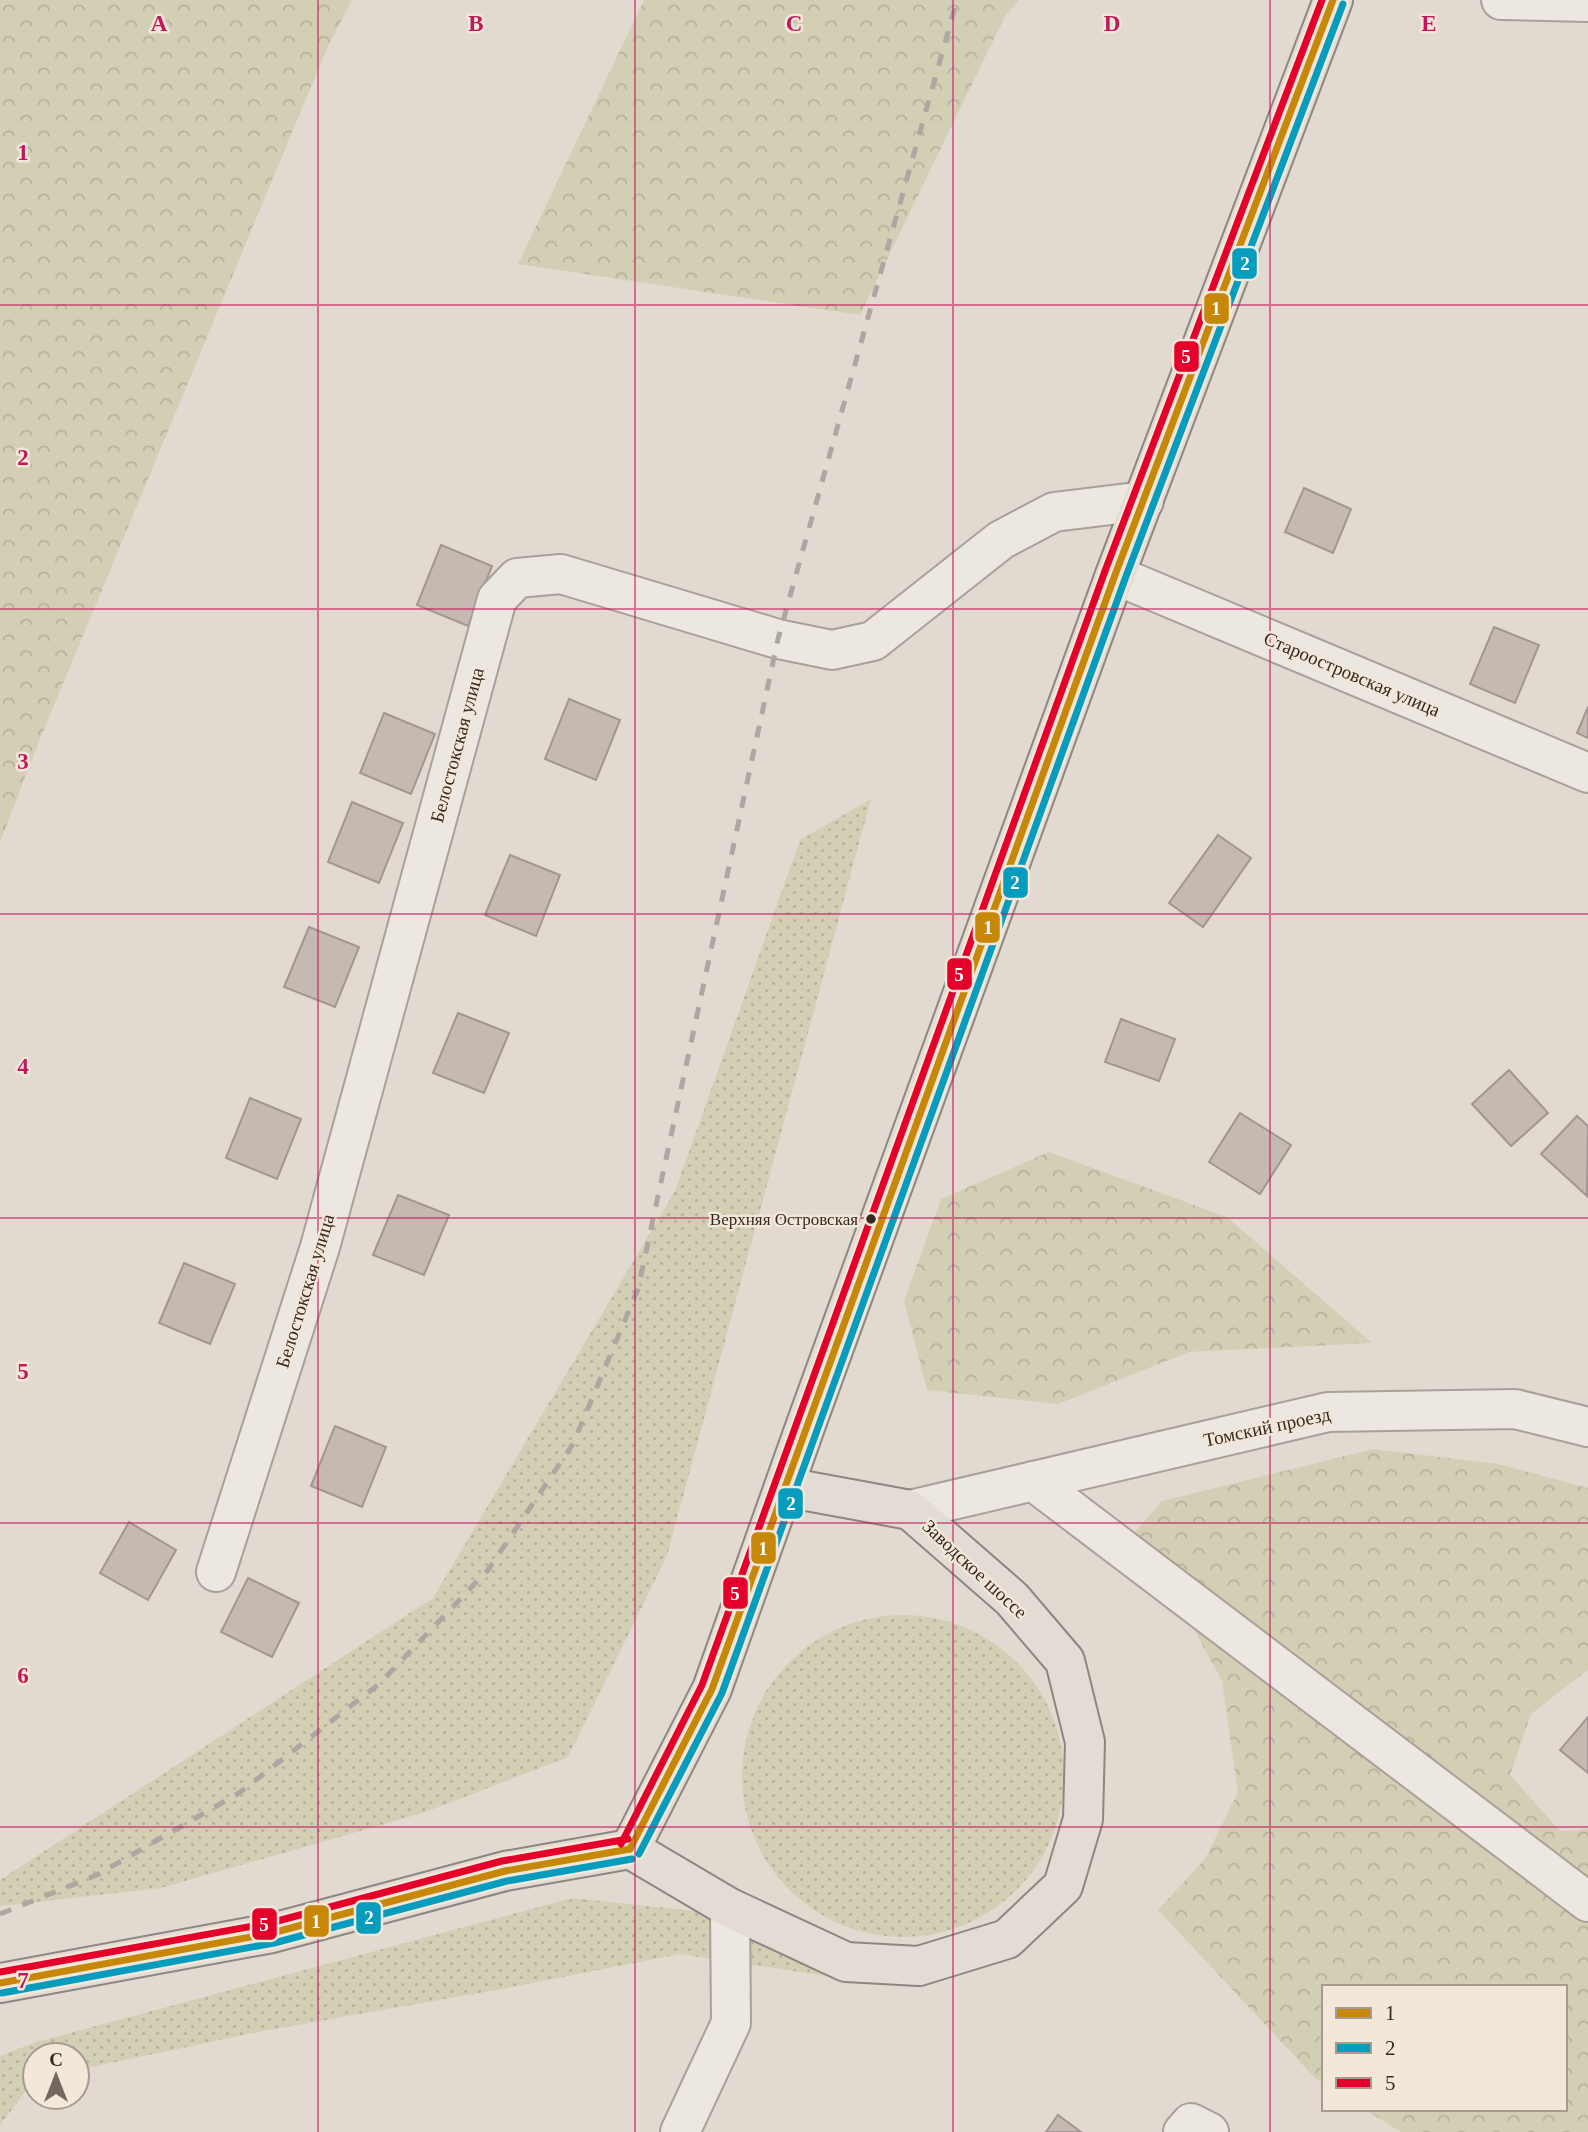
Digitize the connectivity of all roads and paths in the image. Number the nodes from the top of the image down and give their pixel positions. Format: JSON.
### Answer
{"nodes":[{"id":1,"x":1334,"y":0,"type":"edge"},
{"id":2,"x":1501,"y":0,"type":"edge"},
{"id":3,"x":1588,"y":2,"type":"edge"},
{"id":4,"x":1144,"y":501,"type":"junction"},
{"id":5,"x":1115,"y":575,"type":"junction"},
{"id":6,"x":1588,"y":773,"type":"edge"},
{"id":7,"x":1588,"y":1427,"type":"edge"},
{"id":8,"x":1033,"y":1480,"type":"junction"},
{"id":9,"x":785,"y":1487,"type":"junction"},
{"id":10,"x":910,"y":1510,"type":"junction"},
{"id":11,"x":216,"y":1572,"type":"dead end"},
{"id":12,"x":630,"y":1849,"type":"junction"},
{"id":13,"x":1588,"y":1902,"type":"edge"},
{"id":14,"x":730,"y":1908,"type":"junction"},
{"id":15,"x":0,"y":1983,"type":"edge"},
{"id":16,"x":680,"y":2132,"type":"edge"}],
"edges":[{"from":1,"to":4,"type":"main road"},
{"from":2,"to":3,"type":"street"},
{"from":4,"to":5,"type":"main road"},
{"from":4,"to":11,"type":"street","name":"Белостокская улица"},
{"from":5,"to":6,"type":"street","name":"Староостровская улица"},
{"from":5,"to":9,"type":"main road"},
{"from":7,"to":8,"type":"street","name":"Томский проезд"},
{"from":8,"to":10,"type":"street","name":"Томский проезд"},
{"from":8,"to":13,"type":"street"},
{"from":9,"to":10,"type":"main road","name":"Заводское шоссе"},
{"from":9,"to":12,"type":"main road"},
{"from":10,"to":14,"type":"main road","name":"Заводское шоссе"},
{"from":12,"to":14,"type":"main road","name":"Заводское шоссе"},
{"from":12,"to":15,"type":"main road"},
{"from":14,"to":16,"type":"street"}]}
